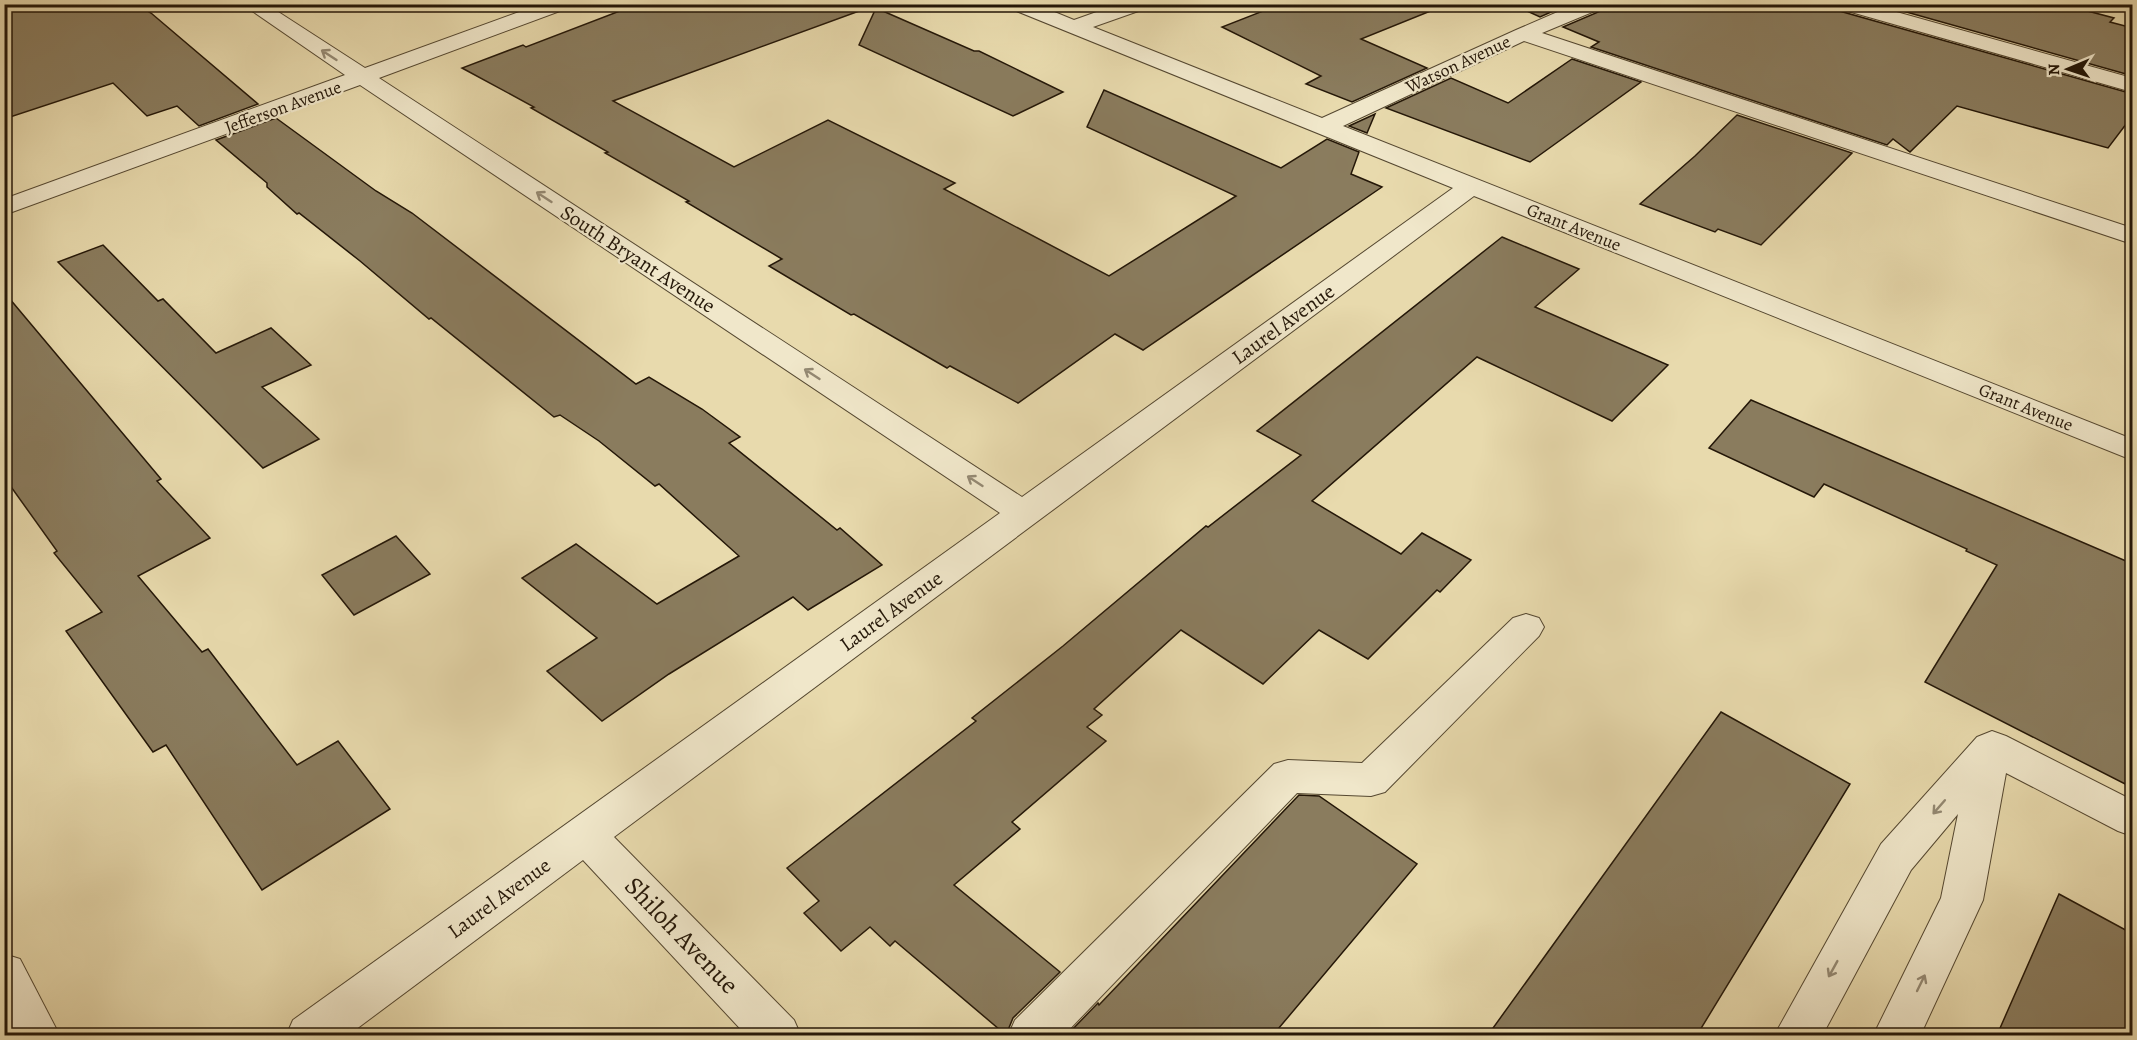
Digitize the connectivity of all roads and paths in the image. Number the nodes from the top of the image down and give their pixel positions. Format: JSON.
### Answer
{"nodes":[{"id":1,"x":252,"y":4,"type":"edge"},
{"id":2,"x":561,"y":4,"type":"edge"},
{"id":3,"x":1016,"y":4,"type":"edge"},
{"id":4,"x":1140,"y":4,"type":"edge"},
{"id":5,"x":1595,"y":4,"type":"edge"},
{"id":6,"x":1844,"y":4,"type":"edge"},
{"id":7,"x":1074,"y":27,"type":"junction"},
{"id":8,"x":1523,"y":34,"type":"junction"},
{"id":9,"x":364,"y":78,"type":"junction"},
{"id":10,"x":2133,"y":85,"type":"edge"},
{"id":11,"x":1322,"y":126,"type":"junction"},
{"id":12,"x":1472,"y":186,"type":"junction"},
{"id":13,"x":4,"y":208,"type":"edge"},
{"id":14,"x":2133,"y":236,"type":"edge"},
{"id":15,"x":2133,"y":450,"type":"edge"},
{"id":16,"x":1024,"y":514,"type":"junction"},
{"id":17,"x":1526,"y":627,"type":"dead end"},
{"id":18,"x":1992,"y":747,"type":"junction"},
{"id":19,"x":2133,"y":819,"type":"edge"},
{"id":20,"x":586,"y":835,"type":"junction"},
{"id":21,"x":4,"y":974,"type":"edge"},
{"id":22,"x":37,"y":1035,"type":"edge"},
{"id":23,"x":309,"y":1035,"type":"edge"},
{"id":24,"x":778,"y":1035,"type":"edge"},
{"id":25,"x":1031,"y":1035,"type":"edge"},
{"id":26,"x":1797,"y":1035,"type":"edge"},
{"id":27,"x":1896,"y":1035,"type":"edge"}],
"edges":[{"from":9,"to":1,"type":"street","name":"South Bryant Avenue","one_way":true},
{"from":2,"to":9,"type":"street","name":"Jefferson Avenue"},
{"from":3,"to":7,"type":"street","name":"Grant Avenue"},
{"from":4,"to":7,"type":"street"},
{"from":5,"to":8,"type":"street","name":"Watson Avenue"},
{"from":6,"to":10,"type":"street"},
{"from":7,"to":11,"type":"street","name":"Grant Avenue"},
{"from":8,"to":11,"type":"street","name":"Watson Avenue"},
{"from":8,"to":14,"type":"street"},
{"from":9,"to":13,"type":"street","name":"Jefferson Avenue"},
{"from":16,"to":9,"type":"street","name":"South Bryant Avenue","one_way":true},
{"from":11,"to":12,"type":"street","name":"Grant Avenue"},
{"from":12,"to":15,"type":"street","name":"Grant Avenue"},
{"from":12,"to":16,"type":"street","name":"Laurel Avenue"},
{"from":16,"to":20,"type":"street","name":"Laurel Avenue"},
{"from":17,"to":25,"type":"street"},
{"from":18,"to":19,"type":"street"},
{"from":18,"to":26,"type":"street","one_way":true},
{"from":27,"to":18,"type":"street","one_way":true},
{"from":20,"to":23,"type":"street","name":"Laurel Avenue"},
{"from":20,"to":24,"type":"street","name":"Shiloh Avenue"},
{"from":21,"to":22,"type":"street"}]}
